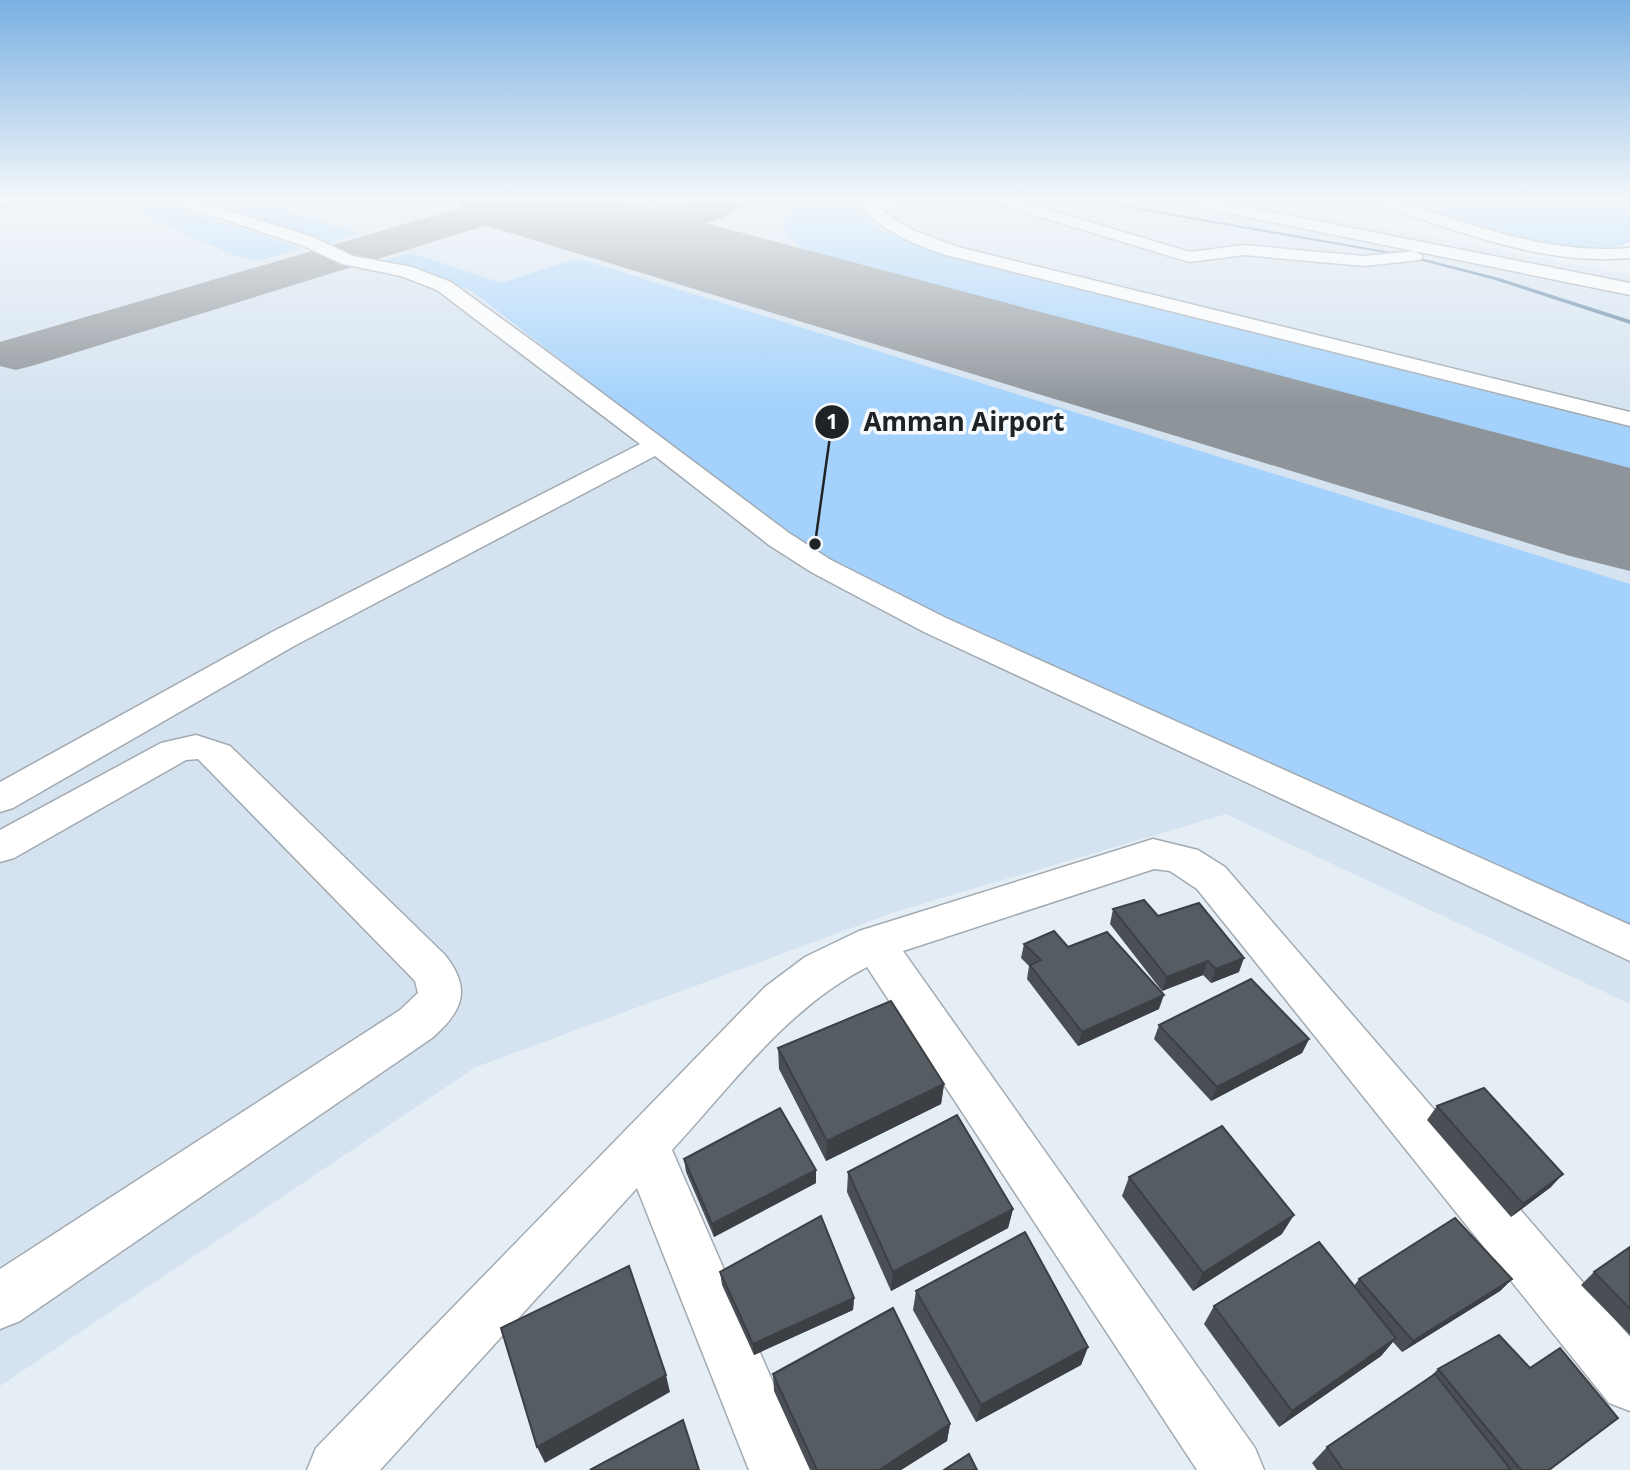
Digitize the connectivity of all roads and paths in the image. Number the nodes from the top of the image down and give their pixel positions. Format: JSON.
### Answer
{"nodes":[{"id":1,"x":393,"y":269,"type":"edge"},
{"id":2,"x":1019,"y":269,"type":"edge"},
{"id":3,"x":1530,"y":269,"type":"edge"},
{"id":4,"x":1630,"y":289,"type":"edge"},
{"id":5,"x":1630,"y":419,"type":"edge"},
{"id":6,"x":655,"y":446,"type":"junction"},
{"id":7,"x":0,"y":799,"type":"edge"},
{"id":8,"x":0,"y":848,"type":"edge"},
{"id":9,"x":874,"y":943,"type":"junction"},
{"id":10,"x":1630,"y":944,"type":"edge"},
{"id":11,"x":645,"y":1145,"type":"junction"},
{"id":12,"x":0,"y":1301,"type":"edge"},
{"id":13,"x":1630,"y":1382,"type":"edge"},
{"id":14,"x":338,"y":1470,"type":"edge"},
{"id":15,"x":780,"y":1470,"type":"edge"},
{"id":16,"x":1233,"y":1470,"type":"edge"}],
"edges":[{"from":1,"to":6,"type":"street"},
{"from":2,"to":5,"type":"street"},
{"from":3,"to":4,"type":"street"},
{"from":6,"to":7,"type":"street"},
{"from":6,"to":10,"type":"street"},
{"from":8,"to":12,"type":"street"},
{"from":9,"to":11,"type":"street"},
{"from":9,"to":13,"type":"street"},
{"from":9,"to":16,"type":"street"},
{"from":11,"to":14,"type":"street"},
{"from":11,"to":15,"type":"street"}]}
